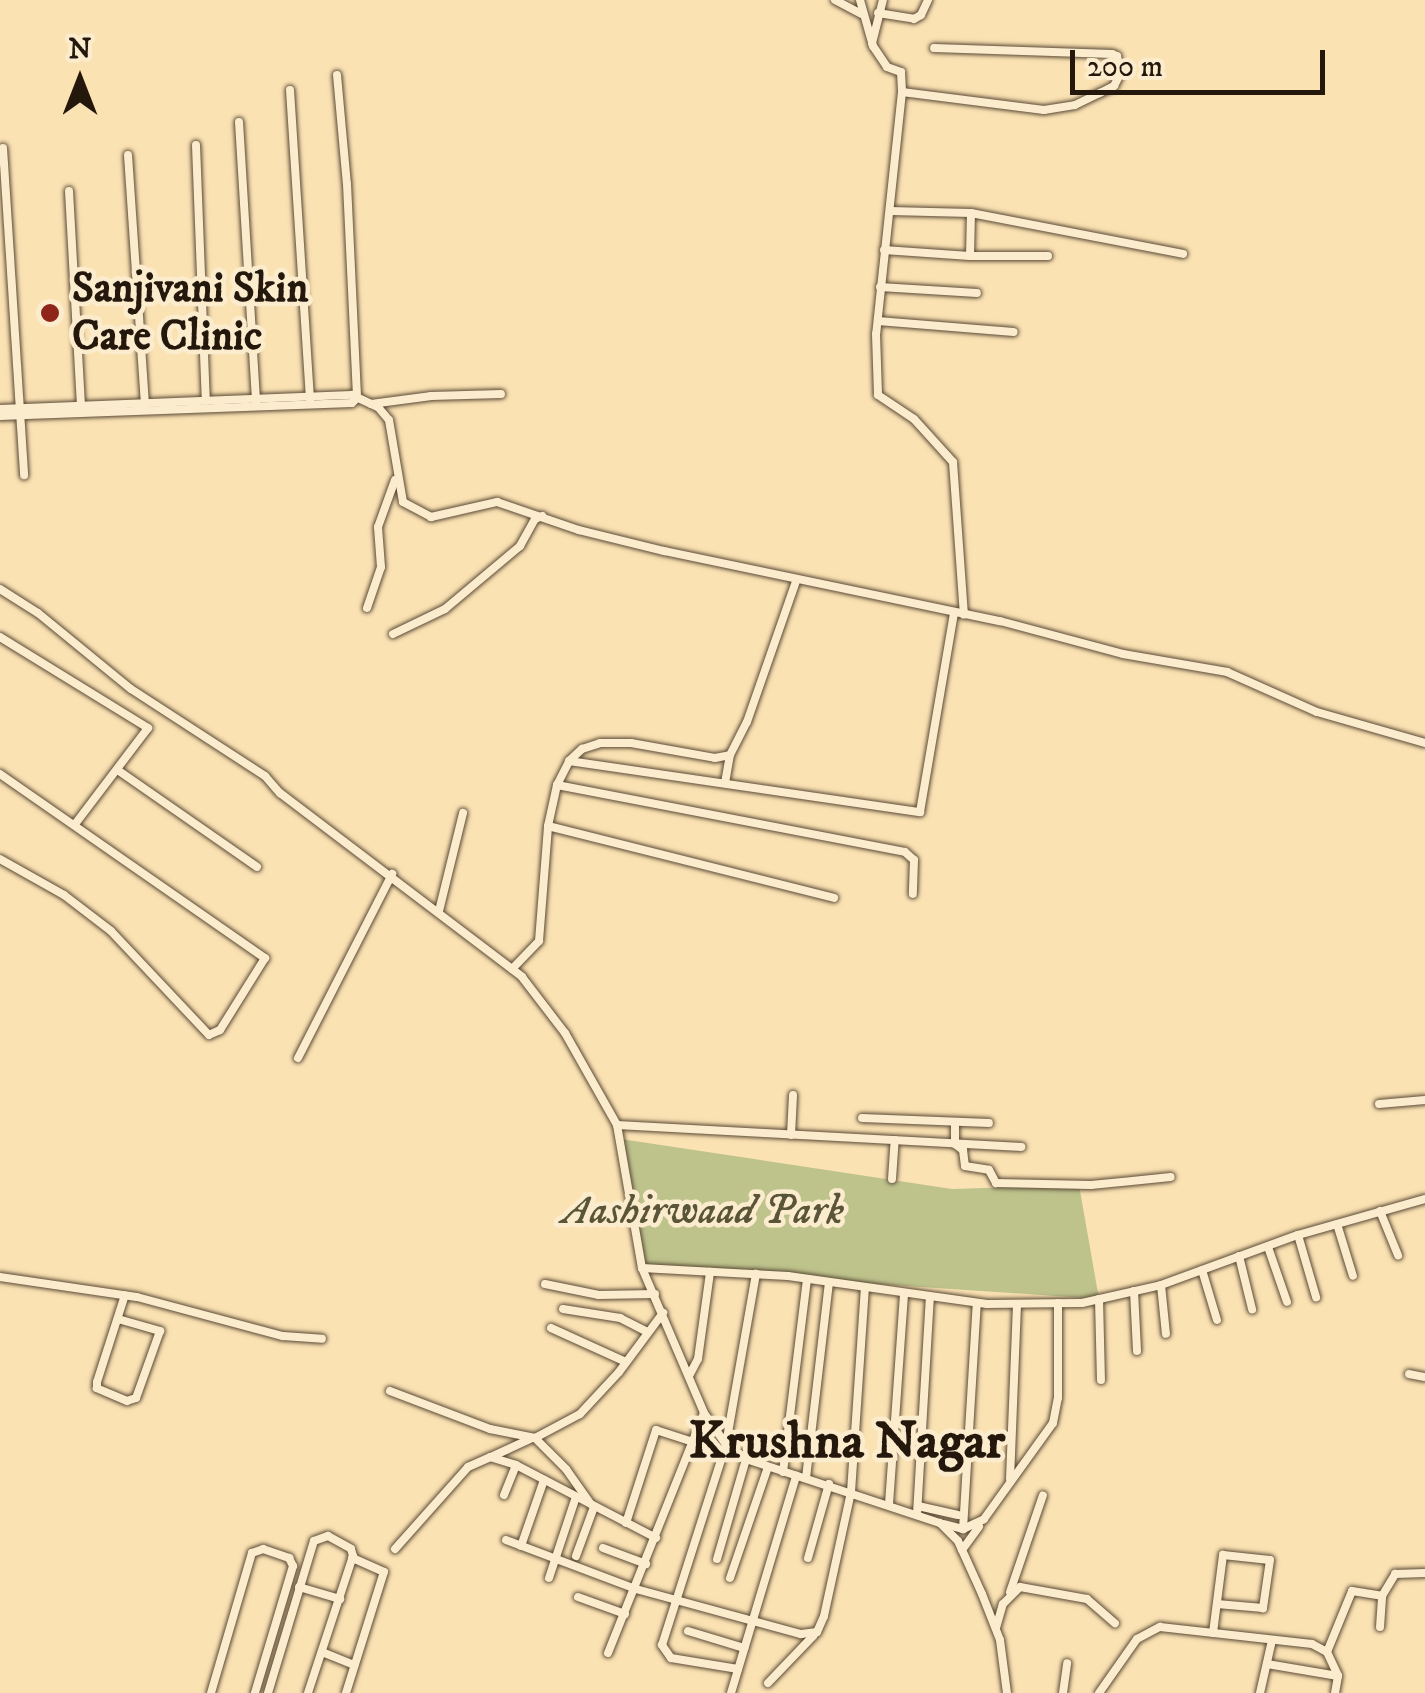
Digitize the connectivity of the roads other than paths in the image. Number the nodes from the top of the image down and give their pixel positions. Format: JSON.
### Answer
{"nodes":[{"id":1,"x":836,"y":0,"type":"edge"},
{"id":2,"x":860,"y":0,"type":"edge"},
{"id":3,"x":883,"y":0,"type":"edge"},
{"id":4,"x":930,"y":0,"type":"edge"},
{"id":5,"x":861,"y":14,"type":"junction"},
{"id":6,"x":878,"y":14,"type":"junction"},
{"id":7,"x":872,"y":43,"type":"junction"},
{"id":8,"x":934,"y":48,"type":"dead end"},
{"id":9,"x":337,"y":75,"type":"dead end"},
{"id":10,"x":290,"y":90,"type":"dead end"},
{"id":11,"x":902,"y":92,"type":"junction"},
{"id":12,"x":239,"y":122,"type":"dead end"},
{"id":13,"x":196,"y":145,"type":"dead end"},
{"id":14,"x":4,"y":148,"type":"dead end"},
{"id":15,"x":128,"y":155,"type":"dead end"},
{"id":16,"x":69,"y":191,"type":"dead end"},
{"id":17,"x":890,"y":211,"type":"junction"},
{"id":18,"x":971,"y":213,"type":"junction"},
{"id":19,"x":884,"y":250,"type":"junction"},
{"id":20,"x":1184,"y":254,"type":"dead end"},
{"id":21,"x":970,"y":256,"type":"junction"},
{"id":22,"x":1048,"y":256,"type":"dead end"},
{"id":23,"x":880,"y":287,"type":"junction"},
{"id":24,"x":977,"y":293,"type":"dead end"},
{"id":25,"x":0,"y":298,"type":"edge"},
{"id":26,"x":12,"y":298,"type":"junction"},
{"id":27,"x":878,"y":320,"type":"junction"},
{"id":28,"x":1014,"y":332,"type":"dead end"},
{"id":29,"x":502,"y":394,"type":"dead end"},
{"id":30,"x":357,"y":398,"type":"junction"},
{"id":31,"x":310,"y":400,"type":"junction"},
{"id":32,"x":256,"y":402,"type":"junction"},
{"id":33,"x":206,"y":404,"type":"junction"},
{"id":34,"x":372,"y":404,"type":"junction"},
{"id":35,"x":145,"y":407,"type":"junction"},
{"id":36,"x":81,"y":409,"type":"junction"},
{"id":37,"x":18,"y":412,"type":"junction"},
{"id":38,"x":0,"y":413,"type":"edge"},
{"id":39,"x":398,"y":471,"type":"junction"},
{"id":40,"x":24,"y":475,"type":"dead end"},
{"id":41,"x":544,"y":516,"type":"junction"},
{"id":42,"x":796,"y":581,"type":"junction"},
{"id":43,"x":0,"y":590,"type":"edge"},
{"id":44,"x":367,"y":608,"type":"dead end"},
{"id":45,"x":959,"y":614,"type":"junction"},
{"id":46,"x":393,"y":634,"type":"dead end"},
{"id":47,"x":0,"y":637,"type":"edge"},
{"id":48,"x":1425,"y":743,"type":"edge"},
{"id":49,"x":730,"y":755,"type":"junction"},
{"id":50,"x":569,"y":761,"type":"junction"},
{"id":51,"x":119,"y":771,"type":"junction"},
{"id":52,"x":0,"y":774,"type":"edge"},
{"id":53,"x":557,"y":784,"type":"junction"},
{"id":54,"x":725,"y":784,"type":"junction"},
{"id":55,"x":463,"y":813,"type":"dead end"},
{"id":56,"x":76,"y":824,"type":"junction"},
{"id":57,"x":548,"y":826,"type":"junction"},
{"id":58,"x":0,"y":859,"type":"edge"},
{"id":59,"x":257,"y":867,"type":"dead end"},
{"id":60,"x":392,"y":874,"type":"junction"},
{"id":61,"x":914,"y":894,"type":"dead end"},
{"id":62,"x":834,"y":898,"type":"dead end"},
{"id":63,"x":438,"y":911,"type":"junction"},
{"id":64,"x":512,"y":969,"type":"junction"},
{"id":65,"x":298,"y":1058,"type":"dead end"},
{"id":66,"x":793,"y":1095,"type":"dead end"},
{"id":67,"x":1425,"y":1100,"type":"edge"},
{"id":68,"x":1379,"y":1104,"type":"dead end"},
{"id":69,"x":862,"y":1118,"type":"dead end"},
{"id":70,"x":989,"y":1123,"type":"dead end"},
{"id":71,"x":955,"y":1124,"type":"junction"},
{"id":72,"x":618,"y":1125,"type":"junction"},
{"id":73,"x":790,"y":1134,"type":"junction"},
{"id":74,"x":895,"y":1140,"type":"junction"},
{"id":75,"x":955,"y":1144,"type":"junction"},
{"id":76,"x":1021,"y":1147,"type":"dead end"},
{"id":77,"x":1171,"y":1178,"type":"dead end"},
{"id":78,"x":892,"y":1179,"type":"dead end"},
{"id":79,"x":1425,"y":1199,"type":"edge"},
{"id":80,"x":1380,"y":1211,"type":"junction"},
{"id":81,"x":1338,"y":1224,"type":"junction"},
{"id":82,"x":1298,"y":1235,"type":"junction"},
{"id":83,"x":1268,"y":1246,"type":"junction"},
{"id":84,"x":1239,"y":1256,"type":"junction"},
{"id":85,"x":1398,"y":1256,"type":"dead end"},
{"id":86,"x":642,"y":1268,"type":"junction"},
{"id":87,"x":1202,"y":1270,"type":"junction"},
{"id":88,"x":710,"y":1272,"type":"junction"},
{"id":89,"x":756,"y":1274,"type":"junction"},
{"id":90,"x":1353,"y":1276,"type":"dead end"},
{"id":91,"x":0,"y":1277,"type":"edge"},
{"id":92,"x":807,"y":1279,"type":"junction"},
{"id":93,"x":829,"y":1283,"type":"junction"},
{"id":94,"x":545,"y":1284,"type":"dead end"},
{"id":95,"x":1161,"y":1285,"type":"junction"},
{"id":96,"x":865,"y":1289,"type":"junction"},
{"id":97,"x":1134,"y":1291,"type":"junction"},
{"id":98,"x":655,"y":1294,"type":"junction"},
{"id":99,"x":904,"y":1294,"type":"junction"},
{"id":100,"x":125,"y":1295,"type":"junction"},
{"id":101,"x":1316,"y":1297,"type":"dead end"},
{"id":102,"x":930,"y":1298,"type":"junction"},
{"id":103,"x":1099,"y":1299,"type":"junction"},
{"id":104,"x":1287,"y":1302,"type":"dead end"},
{"id":105,"x":977,"y":1303,"type":"junction"},
{"id":106,"x":1058,"y":1303,"type":"junction"},
{"id":107,"x":1017,"y":1304,"type":"junction"},
{"id":108,"x":1252,"y":1308,"type":"dead end"},
{"id":109,"x":563,"y":1309,"type":"dead end"},
{"id":110,"x":663,"y":1312,"type":"junction"},
{"id":111,"x":118,"y":1319,"type":"junction"},
{"id":112,"x":1217,"y":1320,"type":"dead end"},
{"id":113,"x":551,"y":1328,"type":"dead end"},
{"id":114,"x":648,"y":1332,"type":"junction"},
{"id":115,"x":1166,"y":1334,"type":"dead end"},
{"id":116,"x":322,"y":1338,"type":"dead end"},
{"id":117,"x":1137,"y":1351,"type":"dead end"},
{"id":118,"x":626,"y":1362,"type":"junction"},
{"id":119,"x":690,"y":1374,"type":"junction"},
{"id":120,"x":1409,"y":1374,"type":"dead end"},
{"id":121,"x":1425,"y":1376,"type":"edge"},
{"id":122,"x":1100,"y":1380,"type":"dead end"},
{"id":123,"x":390,"y":1391,"type":"dead end"},
{"id":124,"x":704,"y":1413,"type":"junction"},
{"id":125,"x":533,"y":1438,"type":"junction"},
{"id":126,"x":693,"y":1442,"type":"junction"},
{"id":127,"x":726,"y":1444,"type":"junction"},
{"id":128,"x":490,"y":1457,"type":"junction"},
{"id":129,"x":746,"y":1459,"type":"junction"},
{"id":130,"x":516,"y":1464,"type":"junction"},
{"id":131,"x":768,"y":1467,"type":"junction"},
{"id":132,"x":784,"y":1472,"type":"junction"},
{"id":133,"x":801,"y":1477,"type":"junction"},
{"id":134,"x":544,"y":1480,"type":"junction"},
{"id":135,"x":1010,"y":1481,"type":"junction"},
{"id":136,"x":829,"y":1484,"type":"junction"},
{"id":137,"x":851,"y":1492,"type":"junction"},
{"id":138,"x":504,"y":1494,"type":"dead end"},
{"id":139,"x":1043,"y":1495,"type":"dead end"},
{"id":140,"x":576,"y":1497,"type":"junction"},
{"id":141,"x":889,"y":1504,"type":"junction"},
{"id":142,"x":592,"y":1506,"type":"junction"},
{"id":143,"x":918,"y":1510,"type":"junction"},
{"id":144,"x":958,"y":1515,"type":"dead end"},
{"id":145,"x":984,"y":1519,"type":"junction"},
{"id":146,"x":626,"y":1523,"type":"junction"},
{"id":147,"x":940,"y":1524,"type":"junction"},
{"id":148,"x":963,"y":1529,"type":"junction"},
{"id":149,"x":656,"y":1538,"type":"junction"},
{"id":150,"x":506,"y":1540,"type":"dead end"},
{"id":151,"x":521,"y":1546,"type":"junction"},
{"id":152,"x":603,"y":1548,"type":"dead end"},
{"id":153,"x":395,"y":1549,"type":"dead end"},
{"id":154,"x":962,"y":1550,"type":"junction"},
{"id":155,"x":576,"y":1556,"type":"dead end"},
{"id":156,"x":352,"y":1558,"type":"junction"},
{"id":157,"x":554,"y":1558,"type":"junction"},
{"id":158,"x":808,"y":1558,"type":"dead end"},
{"id":159,"x":717,"y":1559,"type":"dead end"},
{"id":160,"x":646,"y":1564,"type":"junction"},
{"id":161,"x":1425,"y":1573,"type":"edge"},
{"id":162,"x":549,"y":1578,"type":"dead end"},
{"id":163,"x":730,"y":1578,"type":"dead end"},
{"id":164,"x":299,"y":1588,"type":"junction"},
{"id":165,"x":636,"y":1589,"type":"junction"},
{"id":166,"x":1010,"y":1592,"type":"junction"},
{"id":167,"x":1379,"y":1596,"type":"junction"},
{"id":168,"x":578,"y":1597,"type":"dead end"},
{"id":169,"x":340,"y":1599,"type":"junction"},
{"id":170,"x":678,"y":1601,"type":"junction"},
{"id":171,"x":1217,"y":1604,"type":"junction"},
{"id":172,"x":626,"y":1614,"type":"junction"},
{"id":173,"x":752,"y":1620,"type":"junction"},
{"id":174,"x":1116,"y":1623,"type":"dead end"},
{"id":175,"x":1380,"y":1627,"type":"dead end"},
{"id":176,"x":996,"y":1628,"type":"junction"},
{"id":177,"x":688,"y":1631,"type":"dead end"},
{"id":178,"x":817,"y":1632,"type":"junction"},
{"id":179,"x":1213,"y":1633,"type":"junction"},
{"id":180,"x":1272,"y":1640,"type":"junction"},
{"id":181,"x":744,"y":1648,"type":"junction"},
{"id":182,"x":322,"y":1652,"type":"junction"},
{"id":183,"x":1327,"y":1652,"type":"junction"},
{"id":184,"x":608,"y":1653,"type":"dead end"},
{"id":185,"x":1066,"y":1663,"type":"dead end"},
{"id":186,"x":1267,"y":1664,"type":"junction"},
{"id":187,"x":354,"y":1665,"type":"junction"},
{"id":188,"x":738,"y":1669,"type":"junction"},
{"id":189,"x":1338,"y":1676,"type":"junction"},
{"id":190,"x":768,"y":1683,"type":"dead end"},
{"id":191,"x":210,"y":1693,"type":"edge"},
{"id":192,"x":255,"y":1693,"type":"edge"},
{"id":193,"x":268,"y":1693,"type":"edge"},
{"id":194,"x":308,"y":1693,"type":"edge"},
{"id":195,"x":346,"y":1693,"type":"edge"},
{"id":196,"x":731,"y":1693,"type":"edge"},
{"id":197,"x":1007,"y":1693,"type":"edge"},
{"id":198,"x":1063,"y":1693,"type":"edge"},
{"id":199,"x":1100,"y":1693,"type":"edge"},
{"id":200,"x":1260,"y":1693,"type":"edge"},
{"id":201,"x":1335,"y":1693,"type":"edge"}],
"edges":[{"from":1,"to":5,"type":"street"},
{"from":2,"to":5,"type":"street"},
{"from":3,"to":6,"type":"street"},
{"from":4,"to":6,"type":"street"},
{"from":5,"to":7,"type":"street"},
{"from":6,"to":7,"type":"street"},
{"from":7,"to":11,"type":"street"},
{"from":8,"to":11,"type":"street"},
{"from":9,"to":30,"type":"street"},
{"from":10,"to":31,"type":"street"},
{"from":11,"to":17,"type":"street"},
{"from":12,"to":32,"type":"street"},
{"from":13,"to":33,"type":"street"},
{"from":14,"to":26,"type":"street"},
{"from":15,"to":35,"type":"street"},
{"from":16,"to":36,"type":"street"},
{"from":17,"to":18,"type":"street"},
{"from":17,"to":19,"type":"street"},
{"from":18,"to":20,"type":"street"},
{"from":18,"to":21,"type":"street"},
{"from":19,"to":21,"type":"street"},
{"from":19,"to":23,"type":"street"},
{"from":21,"to":22,"type":"street"},
{"from":23,"to":24,"type":"street"},
{"from":23,"to":27,"type":"street"},
{"from":25,"to":26,"type":"street"},
{"from":26,"to":37,"type":"street"},
{"from":27,"to":28,"type":"street"},
{"from":27,"to":45,"type":"street"},
{"from":29,"to":34,"type":"street"},
{"from":30,"to":31,"type":"street"},
{"from":30,"to":34,"type":"street"},
{"from":31,"to":32,"type":"street"},
{"from":32,"to":33,"type":"street"},
{"from":33,"to":35,"type":"street"},
{"from":34,"to":39,"type":"street"},
{"from":35,"to":36,"type":"street"},
{"from":36,"to":37,"type":"street"},
{"from":37,"to":38,"type":"street"},
{"from":37,"to":40,"type":"street"},
{"from":39,"to":41,"type":"street"},
{"from":39,"to":44,"type":"street"},
{"from":41,"to":42,"type":"street"},
{"from":41,"to":46,"type":"street"},
{"from":42,"to":45,"type":"street"},
{"from":42,"to":49,"type":"street"},
{"from":43,"to":60,"type":"street"},
{"from":45,"to":48,"type":"street"},
{"from":45,"to":54,"type":"street"},
{"from":47,"to":51,"type":"street"},
{"from":49,"to":50,"type":"street"},
{"from":49,"to":54,"type":"street"},
{"from":50,"to":53,"type":"street"},
{"from":50,"to":54,"type":"street"},
{"from":51,"to":56,"type":"street"},
{"from":51,"to":59,"type":"street"},
{"from":52,"to":56,"type":"street"},
{"from":53,"to":57,"type":"street"},
{"from":53,"to":61,"type":"street"},
{"from":55,"to":63,"type":"street"},
{"from":56,"to":58,"type":"street"},
{"from":57,"to":62,"type":"street"},
{"from":57,"to":64,"type":"street"},
{"from":60,"to":63,"type":"street"},
{"from":60,"to":65,"type":"street"},
{"from":63,"to":64,"type":"street"},
{"from":64,"to":72,"type":"street"},
{"from":66,"to":73,"type":"street"},
{"from":67,"to":68,"type":"street"},
{"from":69,"to":71,"type":"street"},
{"from":70,"to":71,"type":"street"},
{"from":71,"to":75,"type":"street"},
{"from":72,"to":73,"type":"street"},
{"from":72,"to":86,"type":"street"},
{"from":73,"to":74,"type":"street"},
{"from":74,"to":75,"type":"street"},
{"from":74,"to":78,"type":"street"},
{"from":75,"to":76,"type":"street"},
{"from":75,"to":77,"type":"street"},
{"from":79,"to":80,"type":"street"},
{"from":80,"to":81,"type":"street"},
{"from":80,"to":85,"type":"street"},
{"from":81,"to":82,"type":"street"},
{"from":81,"to":90,"type":"street"},
{"from":82,"to":83,"type":"street"},
{"from":82,"to":101,"type":"street"},
{"from":83,"to":84,"type":"street"},
{"from":83,"to":104,"type":"street"},
{"from":84,"to":87,"type":"street"},
{"from":84,"to":108,"type":"street"},
{"from":86,"to":88,"type":"street"},
{"from":86,"to":98,"type":"street"},
{"from":87,"to":95,"type":"street"},
{"from":87,"to":112,"type":"street"},
{"from":88,"to":89,"type":"street"},
{"from":88,"to":119,"type":"street"},
{"from":89,"to":92,"type":"street"},
{"from":89,"to":127,"type":"street"},
{"from":91,"to":100,"type":"street"},
{"from":92,"to":93,"type":"street"},
{"from":92,"to":132,"type":"street"},
{"from":93,"to":96,"type":"street"},
{"from":93,"to":133,"type":"street"},
{"from":94,"to":98,"type":"street"},
{"from":95,"to":97,"type":"street"},
{"from":95,"to":115,"type":"street"},
{"from":96,"to":99,"type":"street"},
{"from":96,"to":137,"type":"street"},
{"from":97,"to":103,"type":"street"},
{"from":97,"to":117,"type":"street"},
{"from":98,"to":110,"type":"street"},
{"from":99,"to":102,"type":"street"},
{"from":99,"to":141,"type":"street"},
{"from":100,"to":111,"type":"street"},
{"from":100,"to":116,"type":"street"},
{"from":102,"to":105,"type":"street"},
{"from":102,"to":143,"type":"street"},
{"from":103,"to":106,"type":"street"},
{"from":103,"to":122,"type":"street"},
{"from":105,"to":107,"type":"street"},
{"from":105,"to":148,"type":"street"},
{"from":106,"to":107,"type":"street"},
{"from":106,"to":135,"type":"street"},
{"from":107,"to":135,"type":"street"},
{"from":109,"to":114,"type":"street"},
{"from":110,"to":114,"type":"street"},
{"from":110,"to":119,"type":"street"},
{"from":111,"to":111,"type":"street"},
{"from":113,"to":118,"type":"street"},
{"from":114,"to":118,"type":"street"},
{"from":118,"to":125,"type":"street"},
{"from":119,"to":124,"type":"street"},
{"from":120,"to":121,"type":"street"},
{"from":123,"to":125,"type":"street"},
{"from":124,"to":126,"type":"street"},
{"from":124,"to":127,"type":"street"},
{"from":125,"to":128,"type":"street"},
{"from":125,"to":142,"type":"street"},
{"from":126,"to":146,"type":"street"},
{"from":126,"to":149,"type":"street"},
{"from":127,"to":129,"type":"street"},
{"from":127,"to":170,"type":"street"},
{"from":128,"to":130,"type":"street"},
{"from":128,"to":153,"type":"street"},
{"from":129,"to":131,"type":"street"},
{"from":129,"to":159,"type":"street"},
{"from":130,"to":134,"type":"street"},
{"from":130,"to":138,"type":"street"},
{"from":131,"to":132,"type":"street"},
{"from":131,"to":163,"type":"street"},
{"from":132,"to":133,"type":"street"},
{"from":133,"to":136,"type":"street"},
{"from":133,"to":173,"type":"street"},
{"from":134,"to":140,"type":"street"},
{"from":134,"to":151,"type":"street"},
{"from":135,"to":145,"type":"street"},
{"from":136,"to":137,"type":"street"},
{"from":136,"to":158,"type":"street"},
{"from":137,"to":141,"type":"street"},
{"from":137,"to":178,"type":"street"},
{"from":139,"to":166,"type":"street"},
{"from":140,"to":142,"type":"street"},
{"from":140,"to":157,"type":"street"},
{"from":141,"to":143,"type":"street"},
{"from":142,"to":146,"type":"street"},
{"from":142,"to":155,"type":"street"},
{"from":143,"to":144,"type":"street"},
{"from":143,"to":147,"type":"street"},
{"from":145,"to":148,"type":"street"},
{"from":145,"to":154,"type":"street"},
{"from":146,"to":149,"type":"street"},
{"from":147,"to":148,"type":"street"},
{"from":147,"to":154,"type":"street"},
{"from":149,"to":160,"type":"street"},
{"from":150,"to":151,"type":"street"},
{"from":151,"to":157,"type":"street"},
{"from":152,"to":160,"type":"street"},
{"from":154,"to":176,"type":"street"},
{"from":156,"to":164,"type":"street"},
{"from":156,"to":169,"type":"street"},
{"from":156,"to":187,"type":"street"},
{"from":157,"to":162,"type":"street"},
{"from":157,"to":165,"type":"street"},
{"from":160,"to":165,"type":"street"},
{"from":161,"to":167,"type":"street"},
{"from":164,"to":169,"type":"street"},
{"from":164,"to":193,"type":"street"},
{"from":165,"to":170,"type":"street"},
{"from":165,"to":172,"type":"street"},
{"from":166,"to":174,"type":"street"},
{"from":166,"to":176,"type":"street"},
{"from":167,"to":175,"type":"street"},
{"from":167,"to":183,"type":"street"},
{"from":168,"to":172,"type":"street"},
{"from":169,"to":182,"type":"street"},
{"from":170,"to":173,"type":"street"},
{"from":170,"to":188,"type":"street"},
{"from":171,"to":171,"type":"street"},
{"from":171,"to":179,"type":"street"},
{"from":172,"to":184,"type":"street"},
{"from":173,"to":178,"type":"street"},
{"from":173,"to":181,"type":"street"},
{"from":176,"to":197,"type":"street"},
{"from":177,"to":181,"type":"street"},
{"from":178,"to":190,"type":"street"},
{"from":179,"to":180,"type":"street"},
{"from":179,"to":199,"type":"street"},
{"from":180,"to":183,"type":"street"},
{"from":180,"to":186,"type":"street"},
{"from":181,"to":188,"type":"street"},
{"from":182,"to":187,"type":"street"},
{"from":182,"to":194,"type":"street"},
{"from":183,"to":189,"type":"street"},
{"from":185,"to":198,"type":"street"},
{"from":186,"to":189,"type":"street"},
{"from":186,"to":200,"type":"street"},
{"from":187,"to":195,"type":"street"},
{"from":188,"to":196,"type":"street"},
{"from":189,"to":201,"type":"street"},
{"from":191,"to":192,"type":"street"}]}
